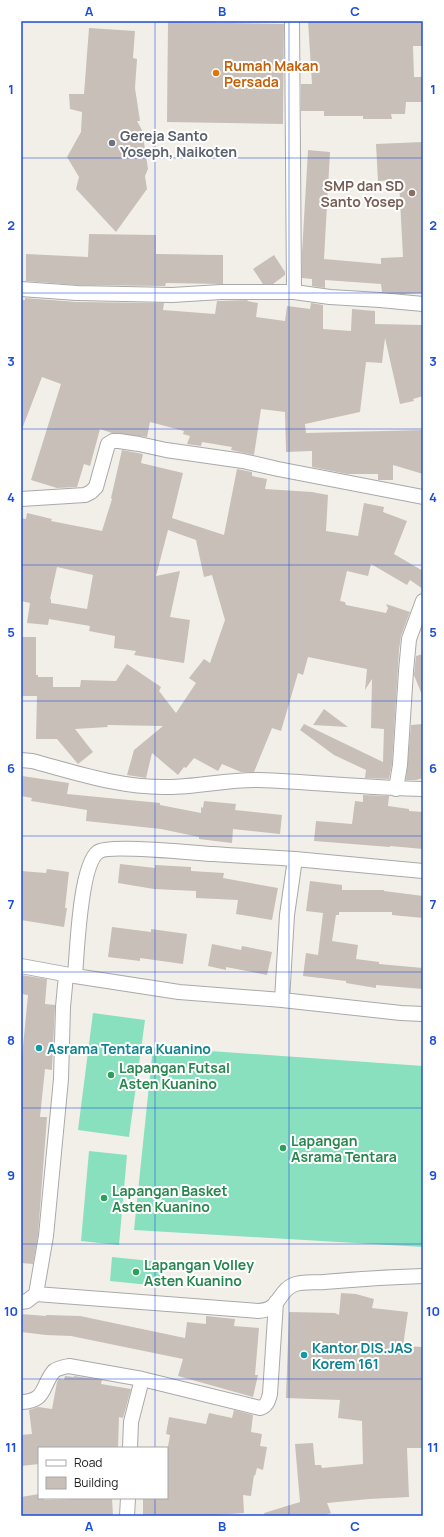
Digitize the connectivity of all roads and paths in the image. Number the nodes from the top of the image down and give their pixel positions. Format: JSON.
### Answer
{"nodes":[{"id":1,"x":292,"y":21,"type":"edge"},
{"id":2,"x":21,"y":289,"type":"edge"},
{"id":3,"x":294,"y":292,"type":"junction"},
{"id":4,"x":423,"y":304,"type":"edge"},
{"id":5,"x":423,"y":498,"type":"edge"},
{"id":6,"x":21,"y":499,"type":"edge"},
{"id":7,"x":423,"y":601,"type":"edge"},
{"id":8,"x":21,"y":760,"type":"edge"},
{"id":9,"x":396,"y":788,"type":"junction"},
{"id":10,"x":423,"y":789,"type":"edge"},
{"id":11,"x":295,"y":859,"type":"junction"},
{"id":12,"x":423,"y":872,"type":"edge"},
{"id":13,"x":21,"y":966,"type":"edge"},
{"id":14,"x":70,"y":976,"type":"junction"},
{"id":15,"x":282,"y":1000,"type":"junction"},
{"id":16,"x":423,"y":1014,"type":"edge"},
{"id":17,"x":423,"y":1276,"type":"edge"},
{"id":18,"x":36,"y":1294,"type":"junction"},
{"id":19,"x":21,"y":1302,"type":"edge"},
{"id":20,"x":276,"y":1302,"type":"junction"},
{"id":21,"x":142,"y":1379,"type":"junction"},
{"id":22,"x":21,"y":1402,"type":"edge"},
{"id":23,"x":130,"y":1447,"type":"edge"},
{"id":24,"x":128,"y":1499,"type":"edge"},
{"id":25,"x":127,"y":1516,"type":"edge"}],
"edges":[{"from":1,"to":3,"type":"street"},
{"from":2,"to":3,"type":"street"},
{"from":3,"to":4,"type":"street"},
{"from":5,"to":6,"type":"street"},
{"from":7,"to":9,"type":"street"},
{"from":8,"to":9,"type":"street"},
{"from":9,"to":10,"type":"street"},
{"from":11,"to":12,"type":"street"},
{"from":11,"to":14,"type":"street"},
{"from":11,"to":15,"type":"street"},
{"from":13,"to":14,"type":"street"},
{"from":14,"to":15,"type":"street"},
{"from":14,"to":18,"type":"street"},
{"from":15,"to":16,"type":"street"},
{"from":17,"to":20,"type":"street"},
{"from":18,"to":19,"type":"street"},
{"from":18,"to":20,"type":"street"},
{"from":20,"to":21,"type":"street"},
{"from":21,"to":22,"type":"street"},
{"from":21,"to":23,"type":"street"},
{"from":24,"to":25,"type":"street"}]}
